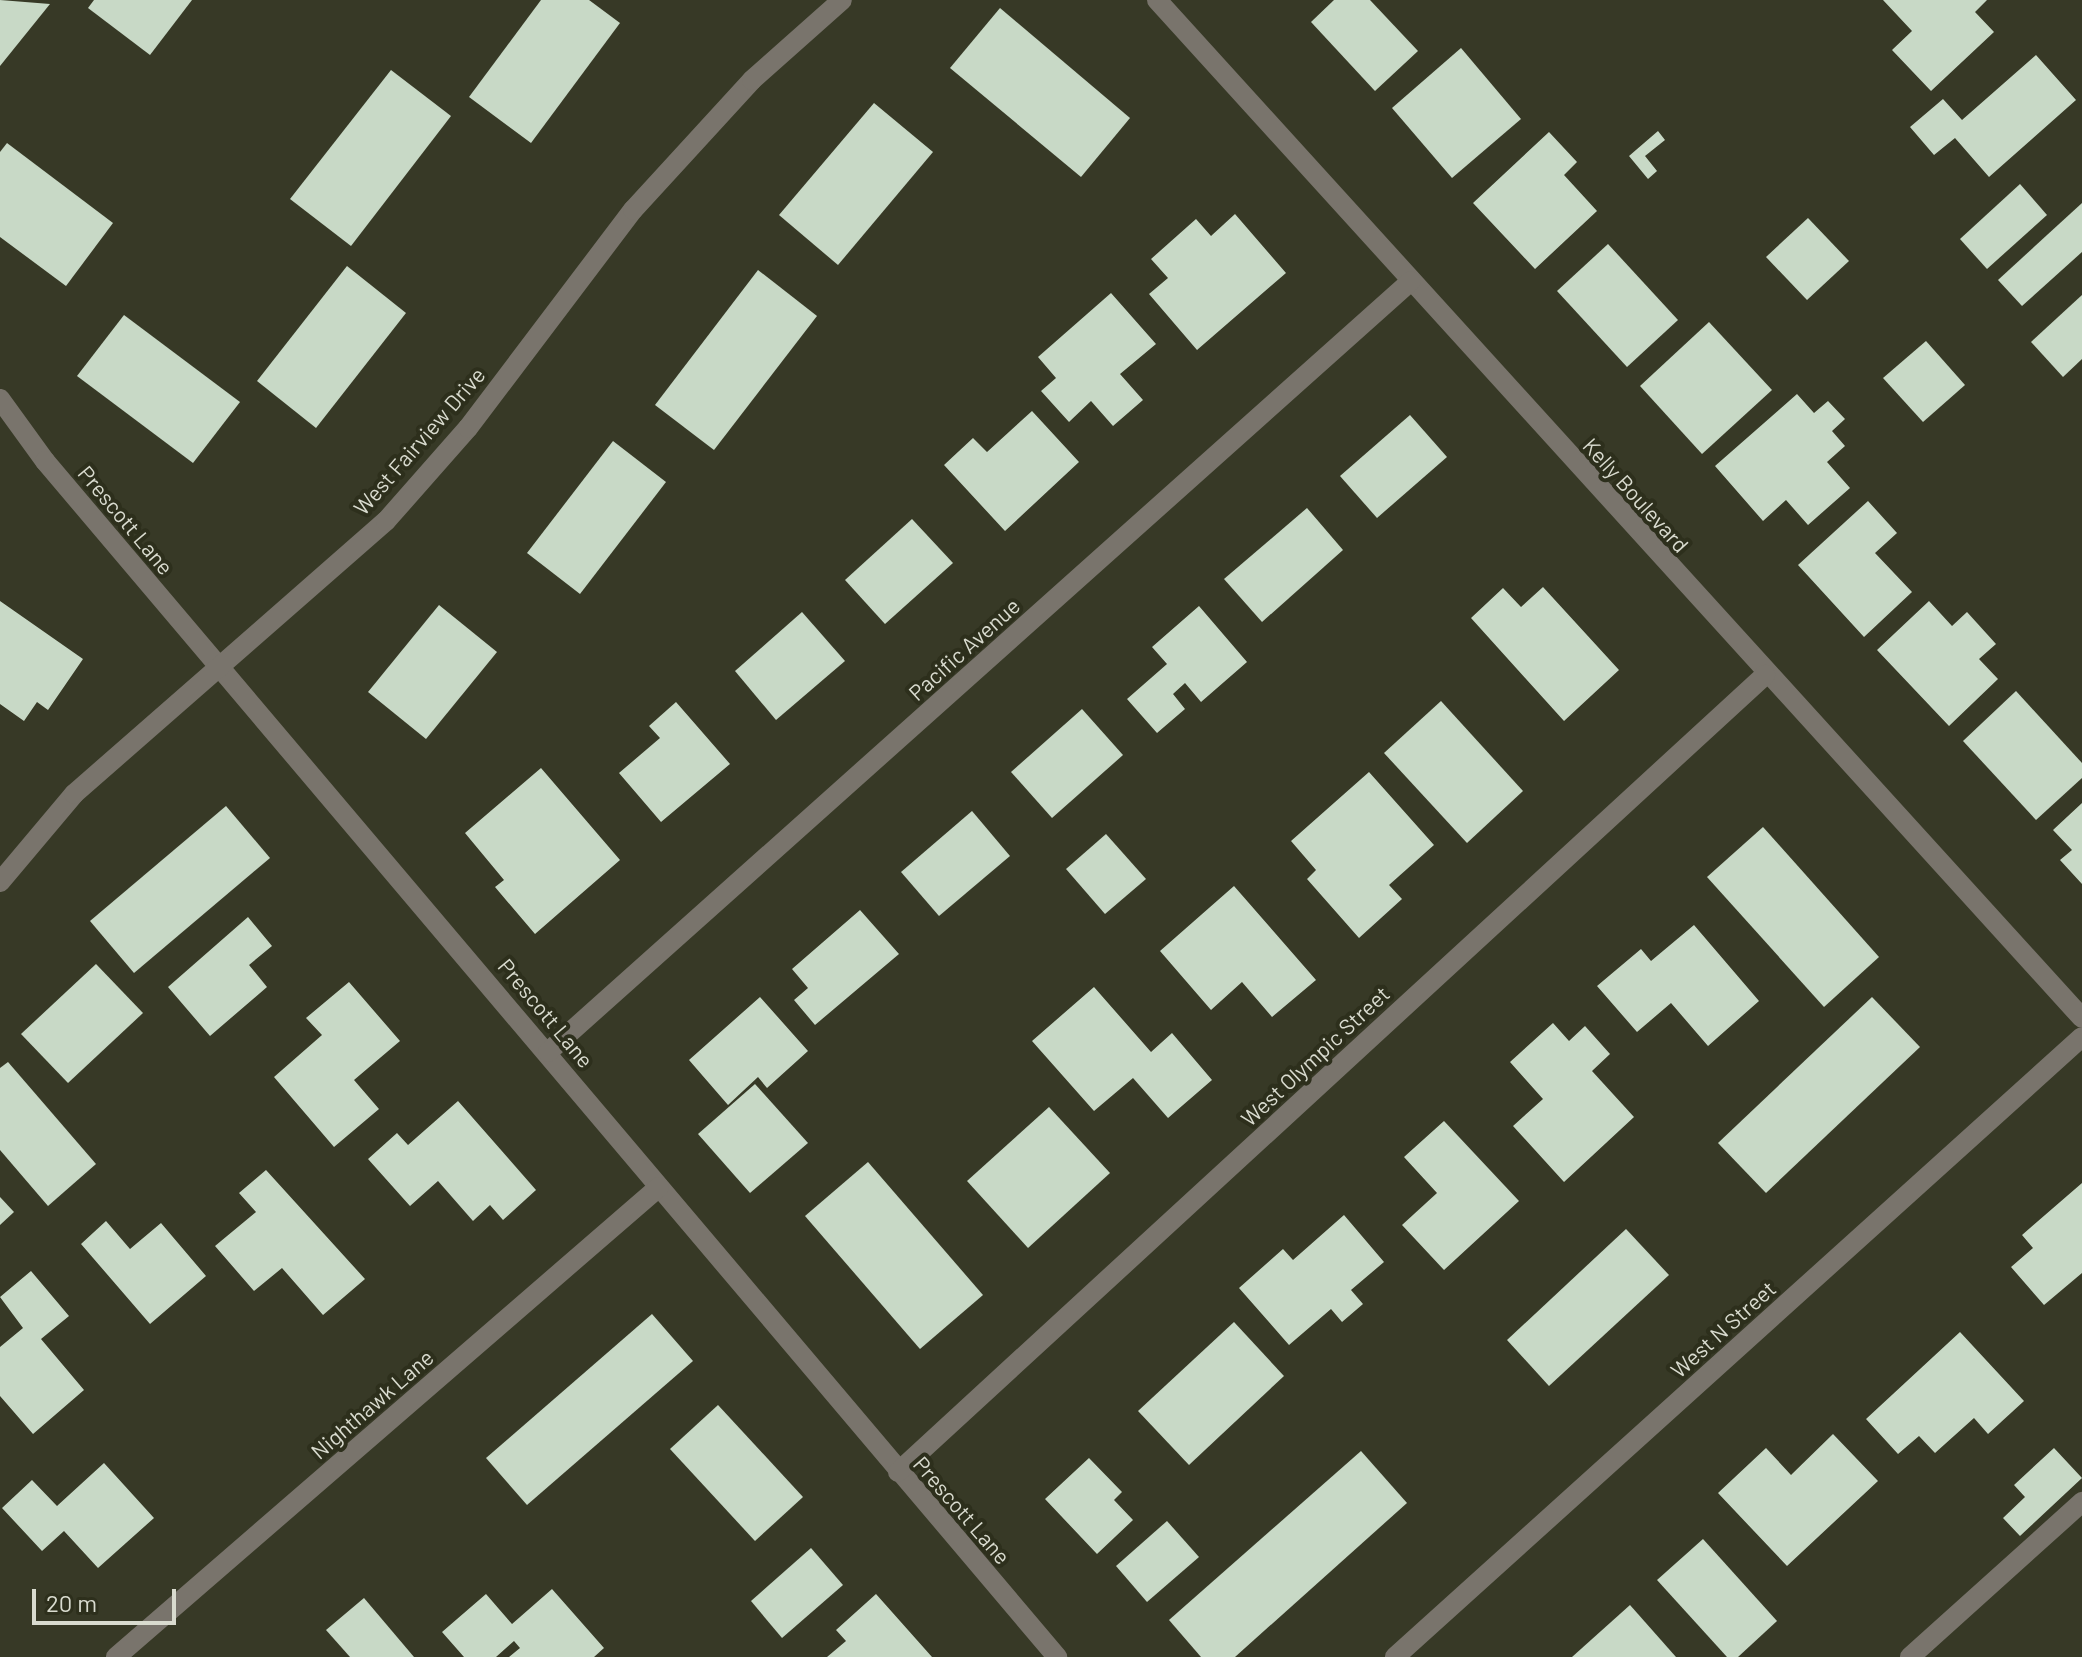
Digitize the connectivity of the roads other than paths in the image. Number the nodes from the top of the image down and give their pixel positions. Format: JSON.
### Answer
{"nodes":[{"id":1,"x":842,"y":0,"type":"edge"},
{"id":2,"x":1157,"y":0,"type":"edge"},
{"id":3,"x":1411,"y":281,"type":"junction"},
{"id":4,"x":0,"y":399,"type":"edge"},
{"id":5,"x":218,"y":665,"type":"junction"},
{"id":6,"x":1765,"y":675,"type":"junction"},
{"id":7,"x":0,"y":882,"type":"edge"},
{"id":8,"x":2082,"y":1018,"type":"edge"},
{"id":9,"x":2082,"y":1037,"type":"edge"},
{"id":10,"x":548,"y":1052,"type":"junction"},
{"id":11,"x":659,"y":1187,"type":"junction"},
{"id":12,"x":898,"y":1472,"type":"junction"},
{"id":13,"x":2082,"y":1502,"type":"edge"},
{"id":14,"x":116,"y":1657,"type":"edge"},
{"id":15,"x":1057,"y":1657,"type":"edge"},
{"id":16,"x":1395,"y":1657,"type":"edge"},
{"id":17,"x":1910,"y":1657,"type":"edge"}],
"edges":[{"from":1,"to":5,"type":"street","name":"West Fairview Drive"},
{"from":2,"to":3,"type":"street","name":"Kelly Boulevard"},
{"from":3,"to":6,"type":"street","name":"Kelly Boulevard"},
{"from":3,"to":10,"type":"street","name":"Pacific Avenue"},
{"from":4,"to":5,"type":"street","name":"Prescott Lane"},
{"from":5,"to":7,"type":"street","name":"West Fairview Drive"},
{"from":5,"to":10,"type":"street","name":"Prescott Lane"},
{"from":6,"to":8,"type":"street","name":"Kelly Boulevard"},
{"from":6,"to":12,"type":"street","name":"West Olympic Street"},
{"from":9,"to":16,"type":"street","name":"West N Street"},
{"from":10,"to":11,"type":"street","name":"Prescott Lane"},
{"from":11,"to":12,"type":"street","name":"Prescott Lane"},
{"from":11,"to":14,"type":"street","name":"Nighthawk Lane"},
{"from":12,"to":15,"type":"street","name":"Prescott Lane"},
{"from":13,"to":17,"type":"street"}]}
